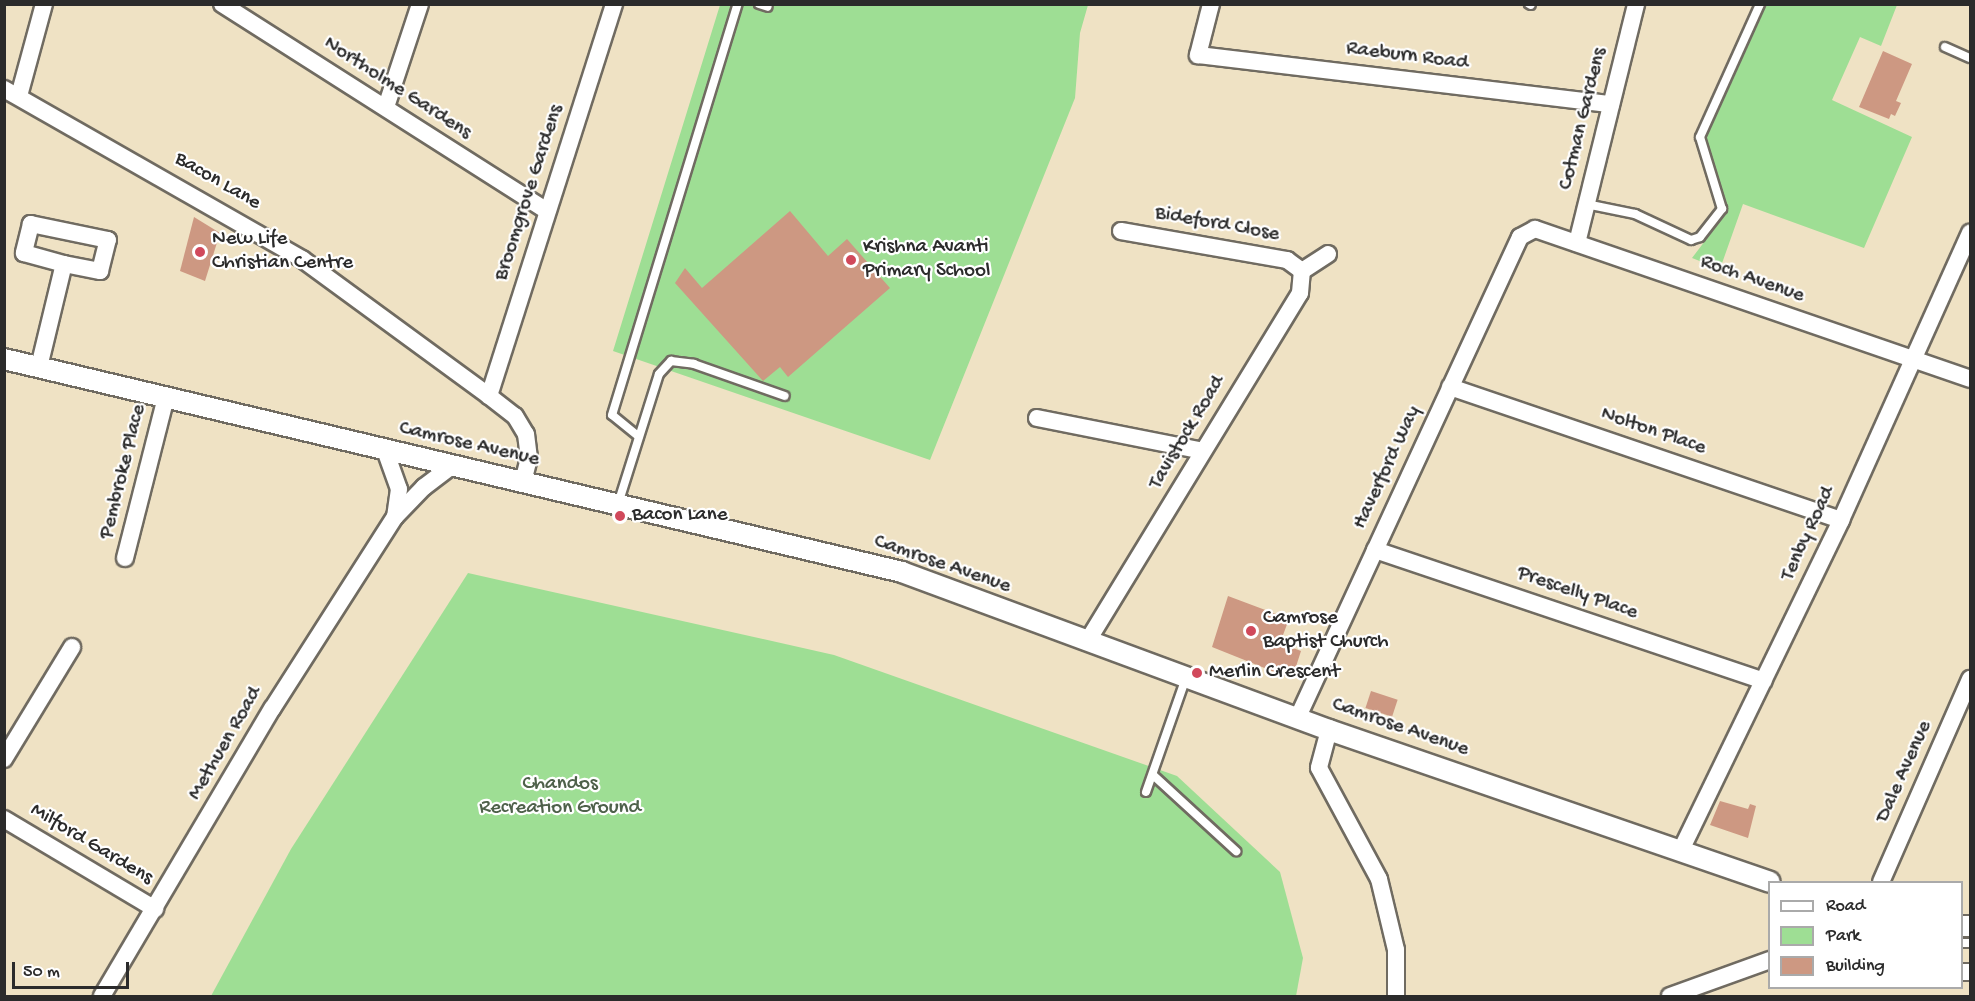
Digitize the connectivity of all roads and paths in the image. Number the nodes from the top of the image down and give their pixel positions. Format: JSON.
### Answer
{"nodes":[{"id":1,"x":44,"y":4,"type":"edge"},
{"id":2,"x":420,"y":4,"type":"edge"},
{"id":3,"x":614,"y":4,"type":"edge"},
{"id":4,"x":738,"y":4,"type":"edge"},
{"id":5,"x":1211,"y":4,"type":"edge"},
{"id":6,"x":1636,"y":4,"type":"edge"},
{"id":7,"x":1760,"y":4,"type":"edge"},
{"id":8,"x":227,"y":6,"type":"edge"},
{"id":9,"x":1945,"y":47,"type":"dead end"},
{"id":10,"x":1971,"y":58,"type":"edge"},
{"id":11,"x":12,"y":92,"type":"edge"},
{"id":12,"x":1611,"y":104,"type":"junction"},
{"id":13,"x":386,"y":107,"type":"junction"},
{"id":14,"x":1586,"y":204,"type":"junction"},
{"id":15,"x":547,"y":211,"type":"junction"},
{"id":16,"x":1121,"y":231,"type":"dead end"},
{"id":17,"x":1971,"y":233,"type":"edge"},
{"id":18,"x":1520,"y":237,"type":"joint"},
{"id":19,"x":1577,"y":243,"type":"junction"},
{"id":20,"x":1328,"y":254,"type":"dead end"},
{"id":21,"x":64,"y":264,"type":"junction"},
{"id":22,"x":1302,"y":271,"type":"junction"},
{"id":23,"x":4,"y":359,"type":"edge"},
{"id":24,"x":1914,"y":359,"type":"junction"},
{"id":25,"x":39,"y":367,"type":"junction"},
{"id":26,"x":1971,"y":379,"type":"edge"},
{"id":27,"x":1450,"y":387,"type":"junction"},
{"id":28,"x":489,"y":396,"type":"junction"},
{"id":29,"x":785,"y":396,"type":"dead end"},
{"id":30,"x":166,"y":397,"type":"junction"},
{"id":31,"x":1037,"y":418,"type":"dead end"},
{"id":32,"x":638,"y":436,"type":"junction"},
{"id":33,"x":385,"y":450,"type":"junction"},
{"id":34,"x":1203,"y":451,"type":"junction"},
{"id":35,"x":452,"y":466,"type":"junction"},
{"id":36,"x":523,"y":482,"type":"junction"},
{"id":37,"x":618,"y":504,"type":"junction"},
{"id":38,"x":395,"y":517,"type":"junction"},
{"id":39,"x":1841,"y":520,"type":"junction"},
{"id":40,"x":1375,"y":550,"type":"junction"},
{"id":41,"x":125,"y":558,"type":"dead end"},
{"id":42,"x":1087,"y":642,"type":"junction"},
{"id":43,"x":72,"y":647,"type":"dead end"},
{"id":44,"x":1186,"y":678,"type":"junction"},
{"id":45,"x":1971,"y":679,"type":"edge"},
{"id":46,"x":1764,"y":681,"type":"junction"},
{"id":47,"x":1298,"y":719,"type":"junction"},
{"id":48,"x":1329,"y":730,"type":"junction"},
{"id":49,"x":4,"y":759,"type":"edge"},
{"id":50,"x":1153,"y":775,"type":"junction"},
{"id":51,"x":1146,"y":792,"type":"dead end"},
{"id":52,"x":4,"y":819,"type":"edge"},
{"id":53,"x":1681,"y":850,"type":"junction"},
{"id":54,"x":1236,"y":851,"type":"dead end"},
{"id":55,"x":1768,"y":881,"type":"edge"},
{"id":56,"x":1881,"y":881,"type":"edge"},
{"id":57,"x":155,"y":909,"type":"junction"},
{"id":58,"x":1768,"y":961,"type":"edge"},
{"id":59,"x":102,"y":996,"type":"edge"},
{"id":60,"x":1396,"y":996,"type":"edge"},
{"id":61,"x":1670,"y":996,"type":"edge"}],
"edges":[{"from":1,"to":11,"type":"street"},
{"from":2,"to":13,"type":"street"},
{"from":3,"to":15,"type":"street","name":"Broomgrove Gardens"},
{"from":4,"to":32,"type":"lane"},
{"from":5,"to":12,"type":"street","name":"Raeburn Road"},
{"from":6,"to":12,"type":"street","name":"Cotman Gardens"},
{"from":7,"to":14,"type":"lane"},
{"from":8,"to":13,"type":"street","name":"Northolme Gardens"},
{"from":9,"to":10,"type":"lane"},
{"from":11,"to":28,"type":"street","name":"Bacon Lane"},
{"from":12,"to":14,"type":"street","name":"Cotman Gardens"},
{"from":13,"to":15,"type":"street","name":"Northolme Gardens"},
{"from":14,"to":19,"type":"street","name":"Cotman Gardens"},
{"from":15,"to":28,"type":"street","name":"Broomgrove Gardens"},
{"from":16,"to":22,"type":"street","name":"Bideford Close"},
{"from":17,"to":24,"type":"street","name":"Tenby Road"},
{"from":18,"to":19,"type":"street","name":"Roch Avenue"},
{"from":18,"to":27,"type":"street","name":"Haverford Way"},
{"from":19,"to":24,"type":"street","name":"Roch Avenue"},
{"from":20,"to":22,"type":"street"},
{"from":21,"to":21,"type":"street"},
{"from":21,"to":25,"type":"street"},
{"from":22,"to":34,"type":"street","name":"Tavistock Road"},
{"from":23,"to":25,"type":"street","name":"Camrose Avenue"},
{"from":24,"to":26,"type":"street","name":"Roch Avenue"},
{"from":24,"to":39,"type":"street","name":"Tenby Road"},
{"from":25,"to":30,"type":"street","name":"Camrose Avenue"},
{"from":27,"to":39,"type":"street","name":"Nolton Place"},
{"from":27,"to":40,"type":"street","name":"Haverford Way"},
{"from":28,"to":36,"type":"street","name":"Bacon Lane"},
{"from":29,"to":32,"type":"lane"},
{"from":30,"to":33,"type":"street","name":"Camrose Avenue"},
{"from":30,"to":41,"type":"street","name":"Pembroke Place"},
{"from":31,"to":34,"type":"street"},
{"from":32,"to":37,"type":"lane"},
{"from":33,"to":35,"type":"street","name":"Camrose Avenue"},
{"from":33,"to":38,"type":"street","name":"Methuen Road"},
{"from":34,"to":42,"type":"street","name":"Tavistock Road"},
{"from":35,"to":36,"type":"street","name":"Camrose Avenue"},
{"from":35,"to":38,"type":"street","name":"Methuen Road"},
{"from":36,"to":37,"type":"street","name":"Camrose Avenue"},
{"from":37,"to":42,"type":"street","name":"Camrose Avenue"},
{"from":38,"to":57,"type":"street","name":"Methuen Road"},
{"from":39,"to":46,"type":"street","name":"Tenby Road"},
{"from":40,"to":46,"type":"street","name":"Prescelly Place"},
{"from":40,"to":47,"type":"street","name":"Haverford Way"},
{"from":42,"to":44,"type":"street","name":"Camrose Avenue"},
{"from":43,"to":49,"type":"street"},
{"from":44,"to":47,"type":"street","name":"Camrose Avenue"},
{"from":44,"to":50,"type":"lane"},
{"from":45,"to":56,"type":"street","name":"Dale Avenue"},
{"from":46,"to":53,"type":"street","name":"Tenby Road"},
{"from":47,"to":48,"type":"street","name":"Camrose Avenue"},
{"from":48,"to":53,"type":"street","name":"Camrose Avenue"},
{"from":48,"to":60,"type":"street"},
{"from":50,"to":51,"type":"lane"},
{"from":50,"to":54,"type":"lane"},
{"from":52,"to":57,"type":"street","name":"Milford Gardens"},
{"from":53,"to":55,"type":"street","name":"Camrose Avenue"},
{"from":57,"to":59,"type":"street","name":"Methuen Road"},
{"from":58,"to":61,"type":"street"}]}
